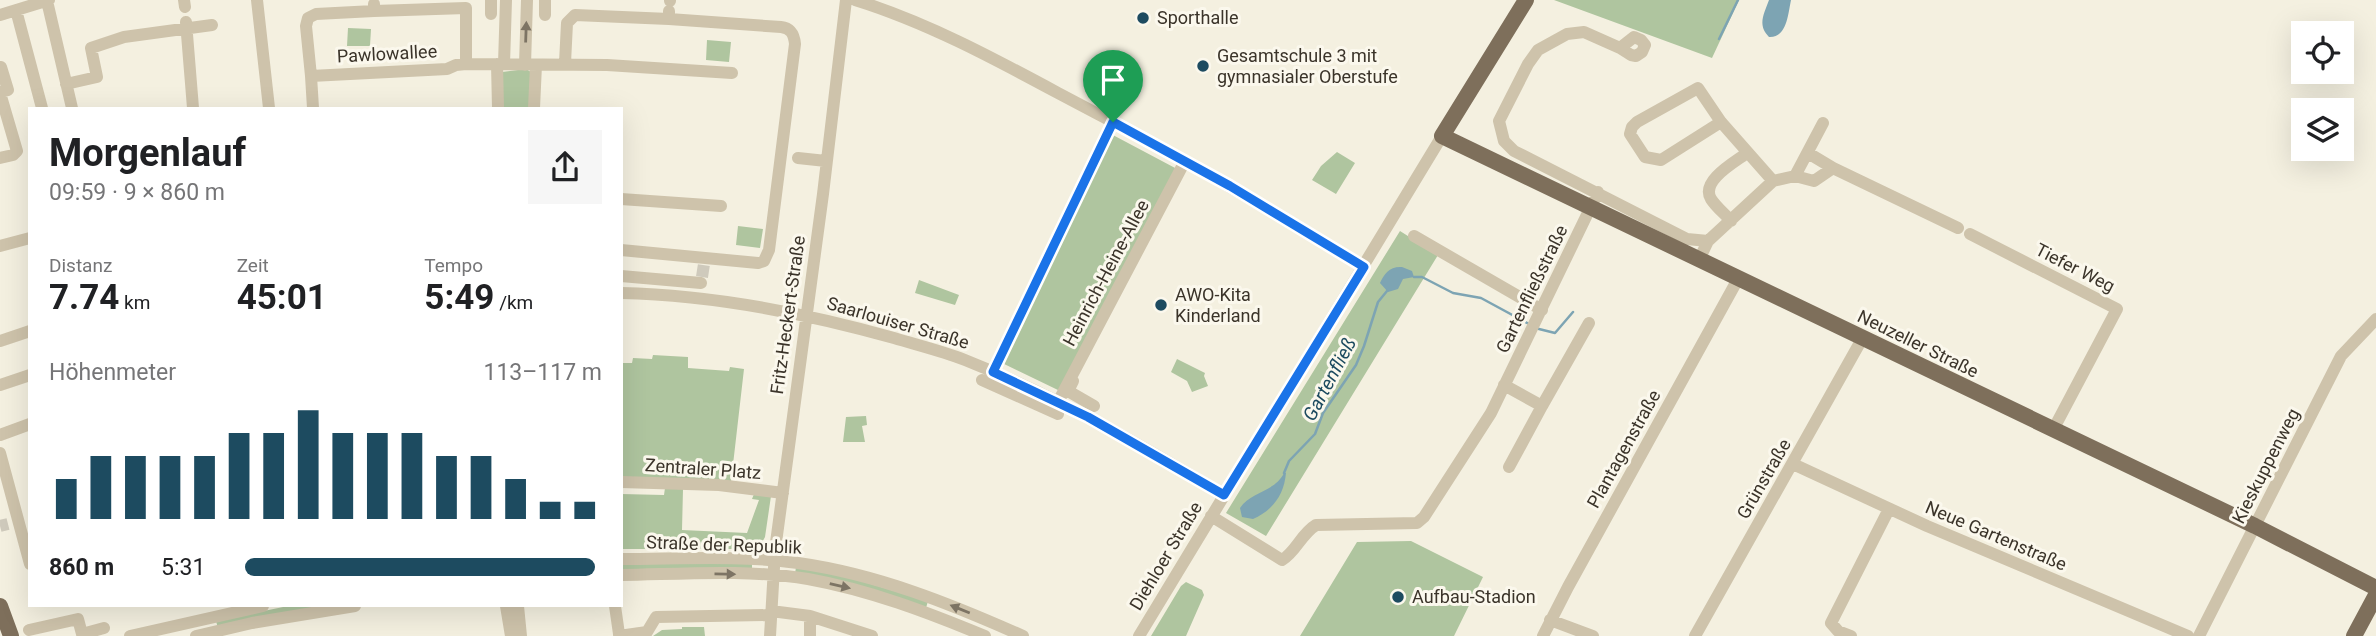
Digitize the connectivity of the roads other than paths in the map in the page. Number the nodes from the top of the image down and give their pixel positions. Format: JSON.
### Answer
{"nodes":[{"id":1,"x":48,"y":0,"type":"edge"},
{"id":2,"x":257,"y":0,"type":"edge"},
{"id":3,"x":491,"y":0,"type":"edge"},
{"id":4,"x":506,"y":0,"type":"edge"},
{"id":5,"x":527,"y":0,"type":"edge"},
{"id":6,"x":545,"y":0,"type":"edge"},
{"id":7,"x":846,"y":0,"type":"edge"},
{"id":8,"x":855,"y":0,"type":"edge"},
{"id":9,"x":1526,"y":0,"type":"edge"},
{"id":10,"x":669,"y":8,"type":"edge"},
{"id":11,"x":16,"y":10,"type":"junction"},
{"id":12,"x":491,"y":14,"type":"dead end"},
{"id":13,"x":0,"y":15,"type":"edge"},
{"id":14,"x":545,"y":15,"type":"dead end"},
{"id":15,"x":186,"y":24,"type":"junction"},
{"id":16,"x":212,"y":25,"type":"dead end"},
{"id":17,"x":1620,"y":48,"type":"dead end"},
{"id":18,"x":565,"y":63,"type":"junction"},
{"id":19,"x":466,"y":64,"type":"junction"},
{"id":20,"x":501,"y":64,"type":"junction"},
{"id":21,"x":530,"y":65,"type":"junction"},
{"id":22,"x":1,"y":68,"type":"edge"},
{"id":23,"x":733,"y":73,"type":"dead end"},
{"id":24,"x":311,"y":76,"type":"junction"},
{"id":25,"x":66,"y":83,"type":"junction"},
{"id":26,"x":1,"y":93,"type":"edge"},
{"id":27,"x":42,"y":107,"type":"edge"},
{"id":28,"x":72,"y":107,"type":"edge"},
{"id":29,"x":193,"y":107,"type":"edge"},
{"id":30,"x":269,"y":107,"type":"edge"},
{"id":31,"x":313,"y":107,"type":"edge"},
{"id":32,"x":498,"y":107,"type":"edge"},
{"id":33,"x":534,"y":107,"type":"edge"},
{"id":34,"x":1113,"y":122,"type":"junction"},
{"id":35,"x":1721,"y":122,"type":"junction"},
{"id":36,"x":1824,"y":123,"type":"dead end"},
{"id":37,"x":1442,"y":136,"type":"junction"},
{"id":38,"x":1747,"y":153,"type":"junction"},
{"id":39,"x":1808,"y":153,"type":"junction"},
{"id":40,"x":0,"y":158,"type":"edge"},
{"id":41,"x":799,"y":158,"type":"dead end"},
{"id":42,"x":826,"y":161,"type":"junction"},
{"id":43,"x":1185,"y":161,"type":"junction"},
{"id":44,"x":1833,"y":167,"type":"junction"},
{"id":45,"x":1795,"y":176,"type":"junction"},
{"id":46,"x":1773,"y":181,"type":"junction"},
{"id":47,"x":623,"y":199,"type":"edge"},
{"id":48,"x":1594,"y":200,"type":"junction"},
{"id":49,"x":721,"y":206,"type":"dead end"},
{"id":50,"x":1731,"y":221,"type":"junction"},
{"id":51,"x":1414,"y":236,"type":"dead end"},
{"id":52,"x":28,"y":239,"type":"edge"},
{"id":53,"x":1708,"y":241,"type":"junction"},
{"id":54,"x":0,"y":246,"type":"edge"},
{"id":55,"x":623,"y":250,"type":"edge"},
{"id":56,"x":1699,"y":260,"type":"junction"},
{"id":57,"x":1364,"y":267,"type":"junction"},
{"id":58,"x":703,"y":270,"type":"junction"},
{"id":59,"x":623,"y":276,"type":"edge"},
{"id":60,"x":1738,"y":279,"type":"junction"},
{"id":61,"x":623,"y":293,"type":"edge"},
{"id":62,"x":699,"y":298,"type":"junction"},
{"id":63,"x":1542,"y":310,"type":"junction"},
{"id":64,"x":806,"y":314,"type":"junction"},
{"id":65,"x":2376,"y":319,"type":"edge"},
{"id":66,"x":1589,"y":323,"type":"dead end"},
{"id":67,"x":28,"y":332,"type":"edge"},
{"id":68,"x":1862,"y":339,"type":"junction"},
{"id":69,"x":0,"y":341,"type":"edge"},
{"id":70,"x":993,"y":372,"type":"junction"},
{"id":71,"x":1073,"y":374,"type":"junction"},
{"id":72,"x":28,"y":376,"type":"edge"},
{"id":73,"x":982,"y":380,"type":"dead end"},
{"id":74,"x":0,"y":385,"type":"edge"},
{"id":75,"x":1504,"y":385,"type":"junction"},
{"id":76,"x":1094,"y":406,"type":"dead end"},
{"id":77,"x":1542,"y":406,"type":"junction"},
{"id":78,"x":1058,"y":408,"type":"junction"},
{"id":79,"x":28,"y":425,"type":"edge"},
{"id":80,"x":2053,"y":430,"type":"junction"},
{"id":81,"x":0,"y":435,"type":"edge"},
{"id":82,"x":0,"y":453,"type":"edge"},
{"id":83,"x":1793,"y":464,"type":"junction"},
{"id":84,"x":1509,"y":467,"type":"dead end"},
{"id":85,"x":623,"y":482,"type":"edge"},
{"id":86,"x":783,"y":494,"type":"junction"},
{"id":87,"x":1224,"y":495,"type":"junction"},
{"id":88,"x":1889,"y":509,"type":"junction"},
{"id":89,"x":1211,"y":516,"type":"junction"},
{"id":90,"x":2255,"y":526,"type":"junction"},
{"id":91,"x":28,"y":559,"type":"edge"},
{"id":92,"x":623,"y":559,"type":"edge"},
{"id":93,"x":774,"y":561,"type":"junction"},
{"id":94,"x":623,"y":575,"type":"edge"},
{"id":95,"x":773,"y":575,"type":"junction"},
{"id":96,"x":2376,"y":588,"type":"edge"},
{"id":97,"x":2376,"y":595,"type":"edge"},
{"id":98,"x":0,"y":607,"type":"edge"},
{"id":99,"x":253,"y":607,"type":"edge"},
{"id":100,"x":344,"y":607,"type":"edge"},
{"id":101,"x":506,"y":607,"type":"edge"},
{"id":102,"x":518,"y":607,"type":"edge"},
{"id":103,"x":615,"y":607,"type":"edge"},
{"id":104,"x":211,"y":611,"type":"edge"},
{"id":105,"x":771,"y":613,"type":"junction"},
{"id":106,"x":810,"y":617,"type":"junction"},
{"id":107,"x":1550,"y":620,"type":"junction"},
{"id":108,"x":104,"y":628,"type":"dead end"},
{"id":109,"x":29,"y":630,"type":"dead end"},
{"id":110,"x":216,"y":634,"type":"edge"},
{"id":111,"x":619,"y":635,"type":"edge"},
{"id":112,"x":11,"y":636,"type":"edge"},
{"id":113,"x":130,"y":636,"type":"edge"},
{"id":114,"x":196,"y":636,"type":"edge"},
{"id":115,"x":511,"y":636,"type":"edge"},
{"id":116,"x":522,"y":636,"type":"edge"},
{"id":117,"x":770,"y":636,"type":"edge"},
{"id":118,"x":810,"y":636,"type":"edge"},
{"id":119,"x":872,"y":636,"type":"edge"},
{"id":120,"x":985,"y":636,"type":"edge"},
{"id":121,"x":1023,"y":636,"type":"edge"},
{"id":122,"x":1139,"y":636,"type":"edge"},
{"id":123,"x":1543,"y":636,"type":"edge"},
{"id":124,"x":1594,"y":636,"type":"edge"},
{"id":125,"x":1695,"y":636,"type":"edge"},
{"id":126,"x":1851,"y":636,"type":"edge"},
{"id":127,"x":2188,"y":636,"type":"edge"},
{"id":128,"x":2199,"y":636,"type":"edge"},
{"id":129,"x":2354,"y":636,"type":"edge"}],
"edges":[{"from":1,"to":11,"type":"street"},
{"from":1,"to":25,"type":"street"},
{"from":2,"to":30,"type":"street"},
{"from":3,"to":12,"type":"street"},
{"from":4,"to":20,"type":"street"},
{"from":21,"to":5,"type":"street","one_way":true},
{"from":6,"to":14,"type":"street"},
{"from":7,"to":42,"type":"street","name":"Fritz-Heckert-Straße"},
{"from":8,"to":34,"type":"street"},
{"from":9,"to":37,"type":"main road"},
{"from":10,"to":18,"type":"street"},
{"from":10,"to":58,"type":"street"},
{"from":11,"to":13,"type":"street"},
{"from":11,"to":27,"type":"street"},
{"from":15,"to":16,"type":"street"},
{"from":15,"to":25,"type":"street"},
{"from":15,"to":29,"type":"street"},
{"from":17,"to":48,"type":"street"},
{"from":18,"to":21,"type":"street","name":"Pawlowallee"},
{"from":18,"to":23,"type":"street","name":"Pawlowallee"},
{"from":19,"to":20,"type":"street","name":"Pawlowallee"},
{"from":19,"to":24,"type":"street","name":"Pawlowallee"},
{"from":19,"to":24,"type":"street"},
{"from":20,"to":21,"type":"street","name":"Pawlowallee"},
{"from":20,"to":32,"type":"street"},
{"from":21,"to":33,"type":"street"},
{"from":22,"to":26,"type":"street"},
{"from":24,"to":31,"type":"street"},
{"from":25,"to":28,"type":"street"},
{"from":26,"to":40,"type":"street"},
{"from":34,"to":43,"type":"street"},
{"from":34,"to":70,"type":"street"},
{"from":35,"to":35,"type":"street"},
{"from":35,"to":38,"type":"street"},
{"from":36,"to":39,"type":"street"},
{"from":37,"to":48,"type":"main road","name":"Neuzeller Straße"},
{"from":37,"to":57,"type":"street","name":"Diehloer Straße"},
{"from":38,"to":46,"type":"street"},
{"from":38,"to":50,"type":"street"},
{"from":39,"to":44,"type":"street"},
{"from":39,"to":45,"type":"street"},
{"from":41,"to":42,"type":"street"},
{"from":42,"to":64,"type":"street","name":"Fritz-Heckert-Straße"},
{"from":43,"to":57,"type":"street"},
{"from":43,"to":71,"type":"street","name":"Heinrich-Heine-Allee"},
{"from":44,"to":45,"type":"street"},
{"from":44,"to":80,"type":"street","name":"Tiefer Weg"},
{"from":45,"to":46,"type":"street"},
{"from":46,"to":50,"type":"street"},
{"from":47,"to":49,"type":"street"},
{"from":48,"to":53,"type":"street"},
{"from":48,"to":56,"type":"main road","name":"Neuzeller Straße"},
{"from":48,"to":63,"type":"street","name":"Gartenfließstraße"},
{"from":50,"to":53,"type":"street"},
{"from":51,"to":63,"type":"street"},
{"from":52,"to":54,"type":"street"},
{"from":53,"to":56,"type":"street"},
{"from":55,"to":58,"type":"street"},
{"from":56,"to":60,"type":"main road","name":"Neuzeller Straße"},
{"from":57,"to":87,"type":"street","name":"Diehloer Straße"},
{"from":58,"to":59,"type":"street"},
{"from":58,"to":62,"type":"street"},
{"from":60,"to":68,"type":"main road","name":"Neuzeller Straße"},
{"from":60,"to":107,"type":"street","name":"Plantagenstraße"},
{"from":61,"to":62,"type":"street","name":"Saarlouiser Straße"},
{"from":62,"to":64,"type":"street","name":"Saarlouiser Straße"},
{"from":63,"to":75,"type":"street","name":"Gartenfließstraße"},
{"from":64,"to":70,"type":"street","name":"Saarlouiser Straße"},
{"from":64,"to":86,"type":"street","name":"Fritz-Heckert-Straße"},
{"from":65,"to":90,"type":"street","name":"Kieskuppenweg"},
{"from":66,"to":77,"type":"street"},
{"from":67,"to":69,"type":"street"},
{"from":68,"to":80,"type":"main road","name":"Neuzeller Straße"},
{"from":68,"to":83,"type":"street","name":"Grünstraße"},
{"from":70,"to":78,"type":"street","name":"Saarlouiser Straße"},
{"from":71,"to":76,"type":"street"},
{"from":71,"to":78,"type":"street","name":"Heinrich-Heine-Allee"},
{"from":72,"to":74,"type":"street"},
{"from":73,"to":78,"type":"street"},
{"from":75,"to":77,"type":"street"},
{"from":75,"to":89,"type":"street","name":"Gartenfließstraße"},
{"from":77,"to":84,"type":"street"},
{"from":78,"to":87,"type":"street","name":"Saarlouiser Straße"},
{"from":79,"to":81,"type":"street"},
{"from":80,"to":90,"type":"main road","name":"Neuzeller Straße"},
{"from":82,"to":91,"type":"street"},
{"from":83,"to":88,"type":"street","name":"Neue Gartenstraße"},
{"from":83,"to":125,"type":"street","name":"Grünstraße"},
{"from":85,"to":86,"type":"street","name":"Zentraler Platz"},
{"from":86,"to":93,"type":"street","name":"Fritz-Heckert-Straße"},
{"from":87,"to":89,"type":"street","name":"Diehloer Straße"},
{"from":88,"to":126,"type":"street"},
{"from":88,"to":127,"type":"street","name":"Neue Gartenstraße"},
{"from":89,"to":122,"type":"street","name":"Diehloer Straße"},
{"from":90,"to":96,"type":"main road","name":"Neuzeller Straße"},
{"from":90,"to":128,"type":"street","name":"Kieskuppenweg"},
{"from":92,"to":93,"type":"street","name":"Straße der Republik"},
{"from":93,"to":95,"type":"street","name":"Fritz-Heckert-Straße"},
{"from":121,"to":93,"type":"street","name":"Straße der Republik","one_way":true},
{"from":94,"to":95,"type":"street","name":"Straße der Republik","one_way":true},
{"from":95,"to":105,"type":"street","name":"Fritz-Heckert-Straße"},
{"from":95,"to":120,"type":"street","name":"Straße der Republik","one_way":true},
{"from":97,"to":129,"type":"main road"},
{"from":98,"to":112,"type":"main road"},
{"from":99,"to":104,"type":"street"},
{"from":100,"to":110,"type":"street"},
{"from":101,"to":115,"type":"street"},
{"from":102,"to":116,"type":"street"},
{"from":103,"to":111,"type":"street"},
{"from":104,"to":113,"type":"street"},
{"from":105,"to":106,"type":"street"},
{"from":105,"to":111,"type":"street"},
{"from":105,"to":117,"type":"street","name":"Fritz-Heckert-Straße"},
{"from":106,"to":118,"type":"street"},
{"from":106,"to":119,"type":"street"},
{"from":107,"to":123,"type":"street","name":"Plantagenstraße"},
{"from":107,"to":124,"type":"street"},
{"from":108,"to":109,"type":"street"},
{"from":110,"to":114,"type":"street"}]}
